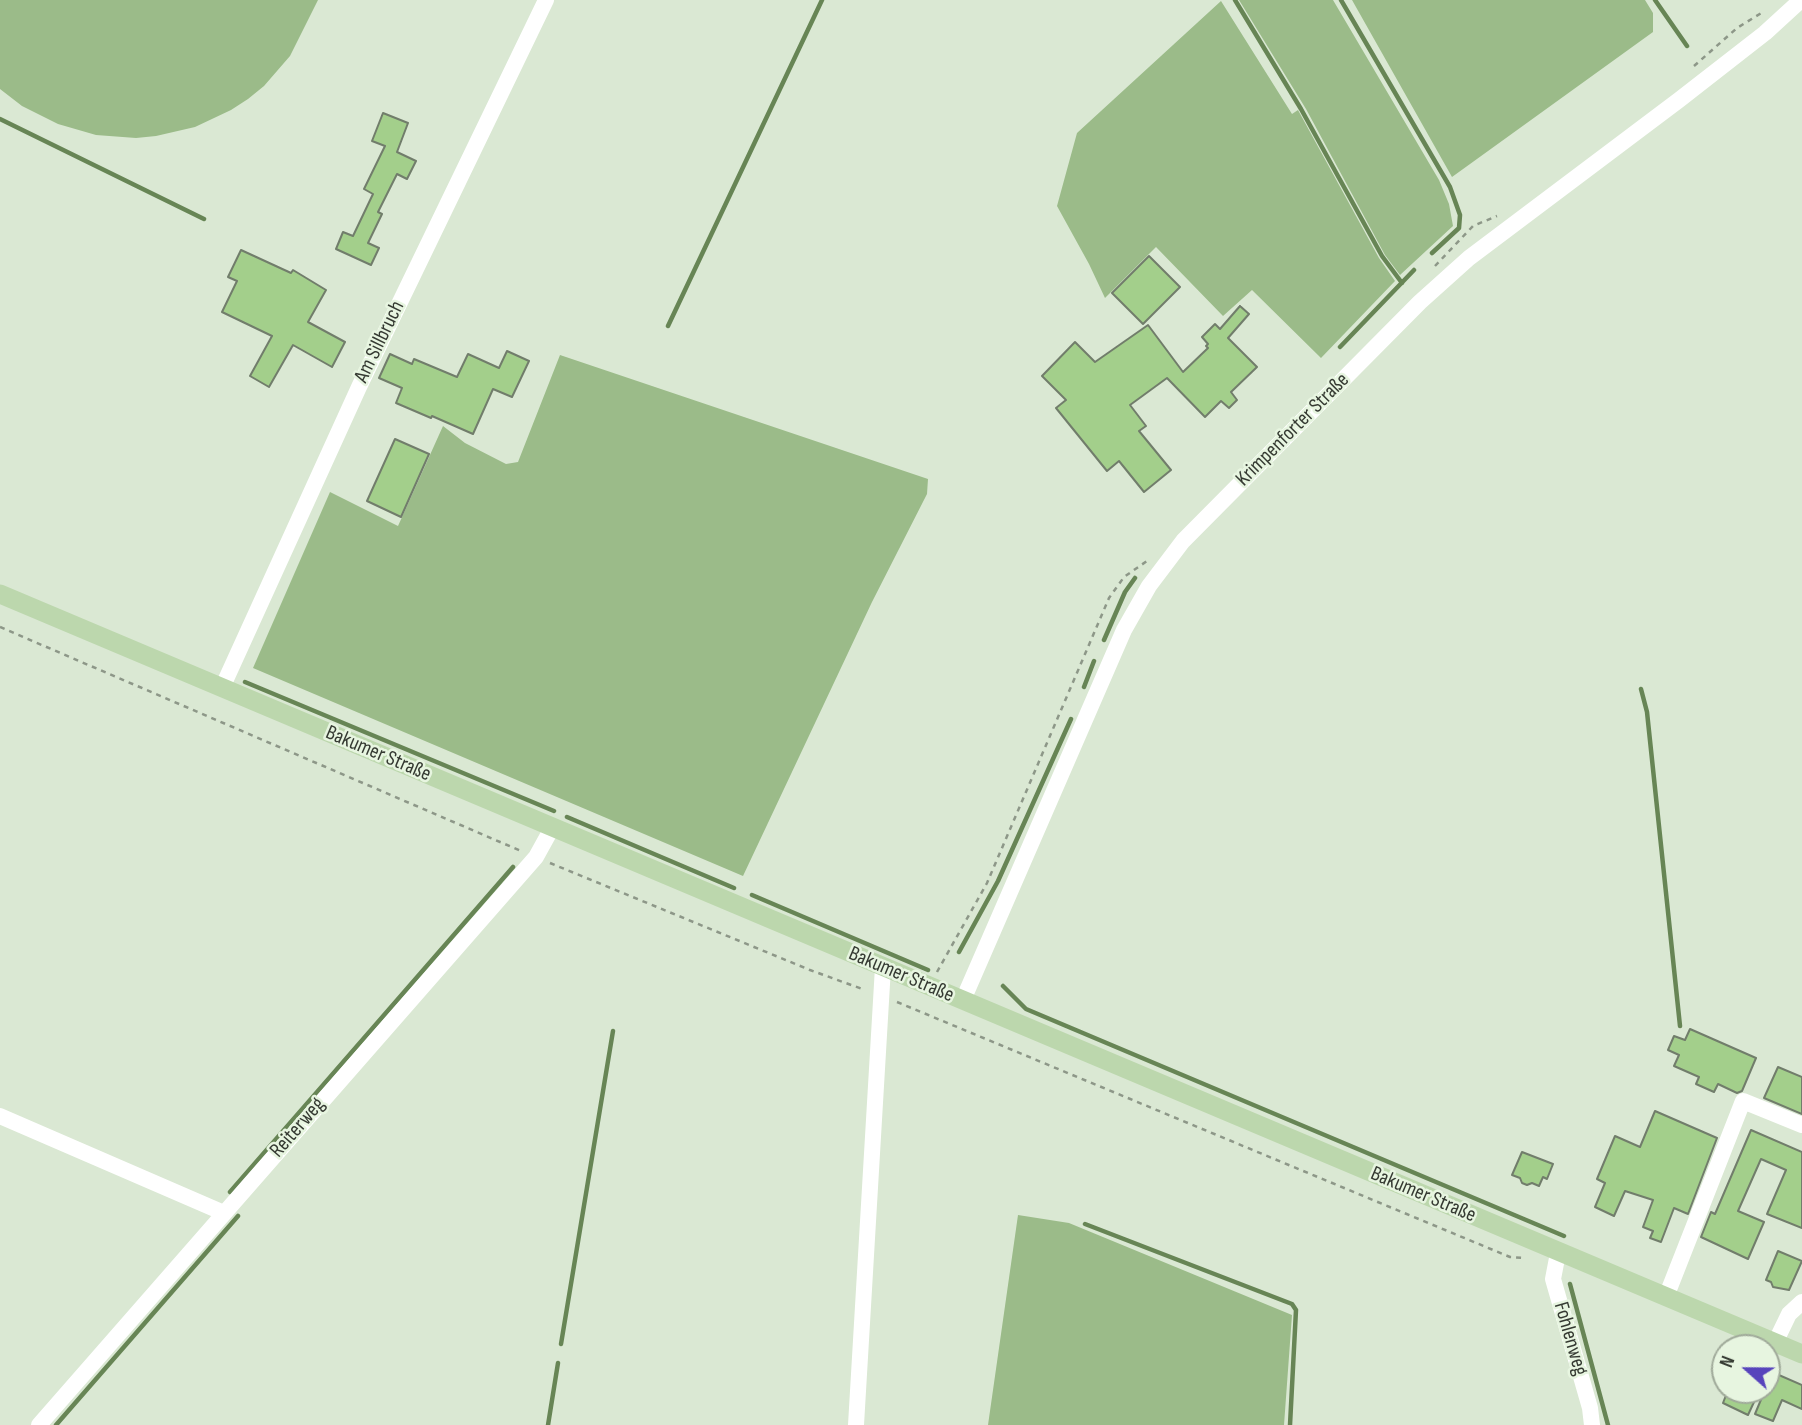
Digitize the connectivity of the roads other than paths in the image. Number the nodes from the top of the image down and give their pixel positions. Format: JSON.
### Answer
{"nodes":[{"id":1,"x":546,"y":0,"type":"edge"},
{"id":2,"x":1801,"y":0,"type":"edge"},
{"id":3,"x":0,"y":594,"type":"edge"},
{"id":4,"x":222,"y":688,"type":"junction"},
{"id":5,"x":552,"y":828,"type":"junction"},
{"id":6,"x":883,"y":967,"type":"junction"},
{"id":7,"x":963,"y":1000,"type":"junction"},
{"id":8,"x":0,"y":1116,"type":"edge"},
{"id":9,"x":1802,"y":1125,"type":"edge"},
{"id":10,"x":224,"y":1213,"type":"junction"},
{"id":11,"x":1556,"y":1259,"type":"junction"},
{"id":12,"x":1666,"y":1297,"type":"junction"},
{"id":13,"x":1802,"y":1301,"type":"edge"},
{"id":14,"x":1753,"y":1334,"type":"edge"},
{"id":15,"x":1779,"y":1334,"type":"edge"},
{"id":16,"x":1781,"y":1346,"type":"edge"},
{"id":17,"x":1802,"y":1354,"type":"edge"},
{"id":18,"x":39,"y":1425,"type":"edge"},
{"id":19,"x":856,"y":1425,"type":"edge"},
{"id":20,"x":1592,"y":1425,"type":"edge"}],
"edges":[{"from":1,"to":4,"type":"street","name":"Am Sillbruch"},
{"from":2,"to":7,"type":"street","name":"Krimpenforter Straße"},
{"from":3,"to":4,"type":"main road","name":"Bakumer Straße"},
{"from":4,"to":5,"type":"main road","name":"Bakumer Straße"},
{"from":5,"to":6,"type":"main road","name":"Bakumer Straße"},
{"from":5,"to":10,"type":"street","name":"Reiterweg"},
{"from":6,"to":7,"type":"main road","name":"Bakumer Straße"},
{"from":6,"to":19,"type":"street"},
{"from":7,"to":11,"type":"main road","name":"Bakumer Straße"},
{"from":8,"to":10,"type":"street"},
{"from":9,"to":12,"type":"street"},
{"from":10,"to":18,"type":"street","name":"Reiterweg"},
{"from":11,"to":12,"type":"main road","name":"Bakumer Straße"},
{"from":11,"to":20,"type":"street","name":"Fohlenweg"},
{"from":12,"to":14,"type":"main road","name":"Bakumer Straße"},
{"from":13,"to":15,"type":"street"},
{"from":16,"to":17,"type":"main road","name":"Bakumer Straße"}]}
